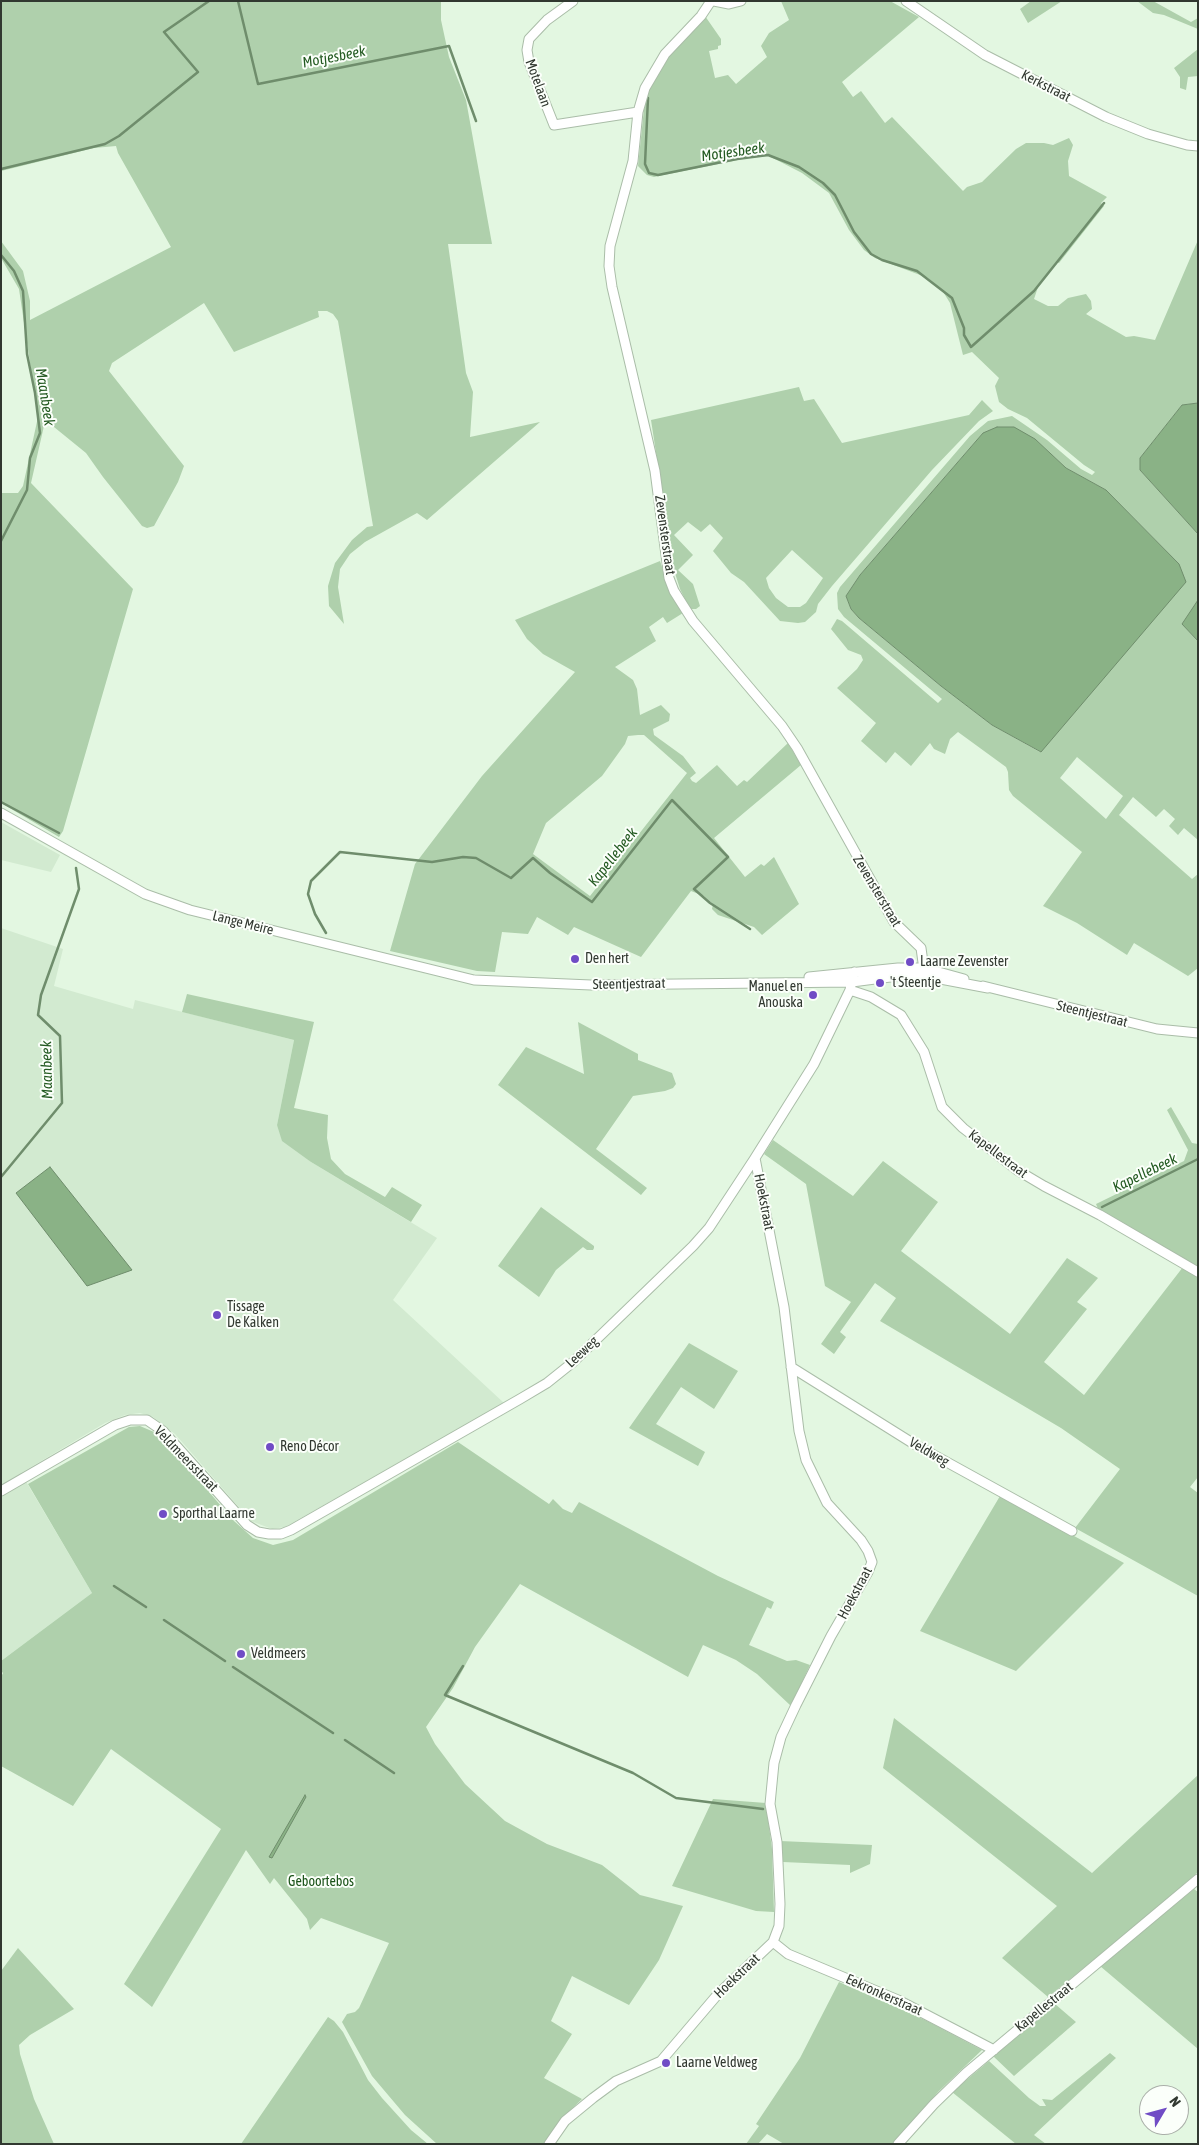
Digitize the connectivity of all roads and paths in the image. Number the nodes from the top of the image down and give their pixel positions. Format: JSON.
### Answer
{"nodes":[{"id":1,"x":573,"y":1,"type":"edge"},
{"id":2,"x":712,"y":1,"type":"edge"},
{"id":3,"x":741,"y":1,"type":"edge"},
{"id":4,"x":906,"y":1,"type":"edge"},
{"id":5,"x":638,"y":112,"type":"junction"},
{"id":6,"x":1198,"y":146,"type":"edge"},
{"id":7,"x":1,"y":813,"type":"edge"},
{"id":8,"x":924,"y":972,"type":"junction"},
{"id":9,"x":852,"y":981,"type":"junction"},
{"id":10,"x":502,"y":982,"type":"joint"},
{"id":11,"x":1198,"y":1033,"type":"edge"},
{"id":12,"x":755,"y":1158,"type":"junction"},
{"id":13,"x":1198,"y":1272,"type":"edge"},
{"id":14,"x":791,"y":1367,"type":"junction"},
{"id":15,"x":362,"y":1489,"type":"joint"},
{"id":16,"x":1,"y":1491,"type":"edge"},
{"id":17,"x":1072,"y":1531,"type":"dead end"},
{"id":18,"x":1198,"y":1879,"type":"edge"},
{"id":19,"x":773,"y":1942,"type":"junction"},
{"id":20,"x":994,"y":2050,"type":"junction"},
{"id":21,"x":550,"y":2144,"type":"edge"},
{"id":22,"x":898,"y":2144,"type":"edge"}],
"edges":[{"from":1,"to":5,"type":"street","name":"Motelaan"},
{"from":2,"to":3,"type":"street"},
{"from":2,"to":5,"type":"street","name":"Zevensterstraat"},
{"from":4,"to":6,"type":"street","name":"Kerkstraat"},
{"from":5,"to":8,"type":"street","name":"Zevensterstraat"},
{"from":7,"to":10,"type":"street","name":"Lange Meire"},
{"from":8,"to":9,"type":"street","name":"Steentjestraat"},
{"from":8,"to":11,"type":"street","name":"Steentjestraat"},
{"from":9,"to":10,"type":"street","name":"Steentjestraat"},
{"from":9,"to":12,"type":"street","name":"Hoekstraat"},
{"from":9,"to":13,"type":"street","name":"Kapellestraat"},
{"from":12,"to":14,"type":"street","name":"Hoekstraat"},
{"from":12,"to":15,"type":"street","name":"Leeweg"},
{"from":14,"to":17,"type":"street","name":"Veldweg"},
{"from":14,"to":19,"type":"street","name":"Hoekstraat"},
{"from":15,"to":16,"type":"street","name":"Veldmeersstraat"},
{"from":18,"to":20,"type":"street","name":"Kapellestraat"},
{"from":19,"to":20,"type":"street","name":"Eekronkerstraat"},
{"from":19,"to":21,"type":"street","name":"Hoekstraat"},
{"from":20,"to":22,"type":"street","name":"Kapellestraat"}]}
